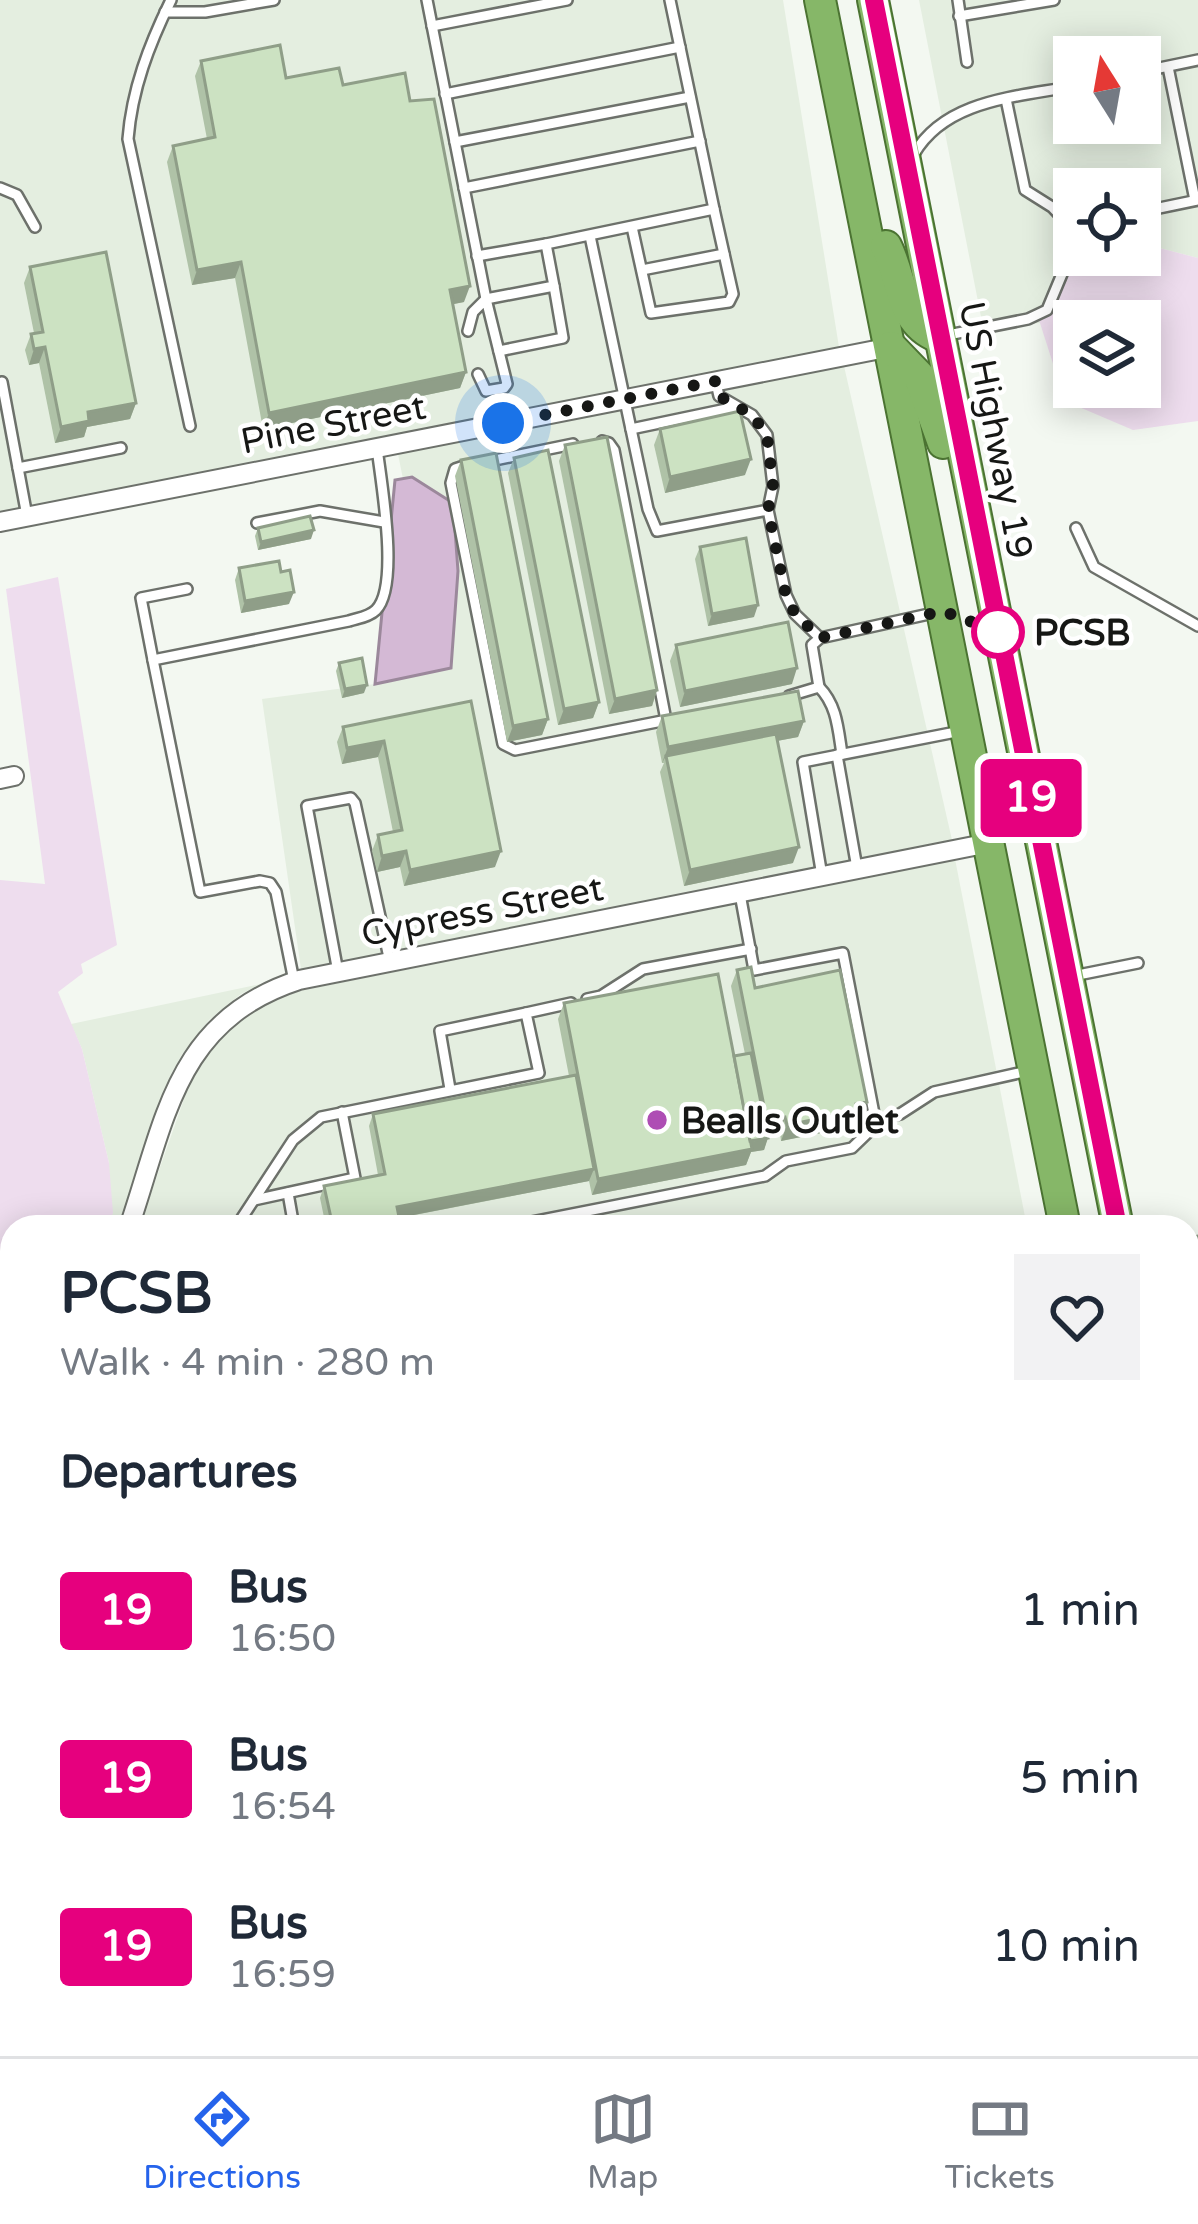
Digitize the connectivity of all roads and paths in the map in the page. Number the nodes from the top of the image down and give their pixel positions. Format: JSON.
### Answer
{"nodes":[{"id":1,"x":171,"y":0,"type":"edge"},
{"id":2,"x":274,"y":0,"type":"edge"},
{"id":3,"x":427,"y":0,"type":"edge"},
{"id":4,"x":476,"y":0,"type":"edge"},
{"id":5,"x":567,"y":0,"type":"edge"},
{"id":6,"x":670,"y":0,"type":"edge"},
{"id":7,"x":820,"y":0,"type":"edge"},
{"id":8,"x":874,"y":0,"type":"edge"},
{"id":9,"x":958,"y":0,"type":"edge"},
{"id":10,"x":1054,"y":0,"type":"edge"},
{"id":11,"x":165,"y":12,"type":"junction"},
{"id":12,"x":959,"y":16,"type":"junction"},
{"id":13,"x":480,"y":18,"type":"junction"},
{"id":14,"x":432,"y":26,"type":"junction"},
{"id":15,"x":680,"y":46,"type":"junction"},
{"id":16,"x":1198,"y":60,"type":"edge"},
{"id":17,"x":967,"y":62,"type":"dead end"},
{"id":18,"x":1168,"y":67,"type":"junction"},
{"id":19,"x":1161,"y":68,"type":"edge"},
{"id":20,"x":1053,"y":90,"type":"edge"},
{"id":21,"x":445,"y":94,"type":"junction"},
{"id":22,"x":690,"y":97,"type":"junction"},
{"id":23,"x":1006,"y":99,"type":"junction"},
{"id":24,"x":700,"y":141,"type":"junction"},
{"id":25,"x":454,"y":142,"type":"junction"},
{"id":26,"x":906,"y":167,"type":"junction"},
{"id":27,"x":0,"y":188,"type":"edge"},
{"id":28,"x":464,"y":188,"type":"junction"},
{"id":29,"x":859,"y":192,"type":"junction"},
{"id":30,"x":1196,"y":200,"type":"edge"},
{"id":31,"x":1053,"y":208,"type":"edge"},
{"id":32,"x":1161,"y":208,"type":"edge"},
{"id":33,"x":714,"y":209,"type":"junction"},
{"id":34,"x":34,"y":227,"type":"dead end"},
{"id":35,"x":632,"y":227,"type":"junction"},
{"id":36,"x":590,"y":236,"type":"junction"},
{"id":37,"x":546,"y":244,"type":"junction"},
{"id":38,"x":724,"y":254,"type":"junction"},
{"id":39,"x":477,"y":256,"type":"junction"},
{"id":40,"x":641,"y":270,"type":"junction"},
{"id":41,"x":1061,"y":276,"type":"edge"},
{"id":42,"x":554,"y":286,"type":"junction"},
{"id":43,"x":486,"y":299,"type":"junction"},
{"id":44,"x":469,"y":331,"type":"dead end"},
{"id":45,"x":938,"y":337,"type":"junction"},
{"id":46,"x":891,"y":347,"type":"junction"},
{"id":47,"x":499,"y":351,"type":"junction"},
{"id":48,"x":478,"y":374,"type":"dead end"},
{"id":49,"x":716,"y":381,"type":"junction"},
{"id":50,"x":2,"y":382,"type":"edge"},
{"id":51,"x":626,"y":399,"type":"junction"},
{"id":52,"x":736,"y":407,"type":"junction"},
{"id":53,"x":190,"y":426,"type":"dead end"},
{"id":54,"x":632,"y":429,"type":"junction"},
{"id":55,"x":121,"y":448,"type":"dead end"},
{"id":56,"x":377,"y":448,"type":"junction"},
{"id":57,"x":18,"y":468,"type":"junction"},
{"id":58,"x":768,"y":510,"type":"junction"},
{"id":59,"x":27,"y":516,"type":"junction"},
{"id":60,"x":0,"y":522,"type":"edge"},
{"id":61,"x":384,"y":522,"type":"junction"},
{"id":62,"x":257,"y":524,"type":"edge"},
{"id":63,"x":1076,"y":528,"type":"dead end"},
{"id":64,"x":982,"y":556,"type":"junction"},
{"id":65,"x":187,"y":589,"type":"dead end"},
{"id":66,"x":943,"y":611,"type":"junction"},
{"id":67,"x":1198,"y":626,"type":"edge"},
{"id":68,"x":820,"y":638,"type":"junction"},
{"id":69,"x":153,"y":660,"type":"junction"},
{"id":70,"x":819,"y":687,"type":"junction"},
{"id":71,"x":768,"y":701,"type":"edge"},
{"id":72,"x":686,"y":717,"type":"edge"},
{"id":73,"x":666,"y":720,"type":"junction"},
{"id":74,"x":967,"y":730,"type":"junction"},
{"id":75,"x":840,"y":754,"type":"junction"},
{"id":76,"x":989,"y":843,"type":"junction"},
{"id":77,"x":857,"y":869,"type":"junction"},
{"id":78,"x":822,"y":877,"type":"junction"},
{"id":79,"x":740,"y":893,"type":"junction"},
{"id":80,"x":751,"y":949,"type":"junction"},
{"id":81,"x":390,"y":962,"type":"junction"},
{"id":82,"x":1138,"y":963,"type":"dead end"},
{"id":83,"x":338,"y":972,"type":"junction"},
{"id":84,"x":1068,"y":977,"type":"junction"},
{"id":85,"x":295,"y":981,"type":"junction"},
{"id":86,"x":526,"y":1013,"type":"junction"},
{"id":87,"x":1034,"y":1070,"type":"junction"},
{"id":88,"x":450,"y":1089,"type":"junction"},
{"id":89,"x":342,"y":1112,"type":"junction"},
{"id":90,"x":876,"y":1124,"type":"junction"},
{"id":91,"x":288,"y":1193,"type":"junction"},
{"id":92,"x":254,"y":1200,"type":"junction"},
{"id":93,"x":594,"y":1210,"type":"junction"},
{"id":94,"x":134,"y":1215,"type":"edge"},
{"id":95,"x":244,"y":1215,"type":"edge"},
{"id":96,"x":292,"y":1215,"type":"edge"},
{"id":97,"x":568,"y":1215,"type":"edge"},
{"id":98,"x":595,"y":1215,"type":"edge"},
{"id":99,"x":1063,"y":1215,"type":"edge"},
{"id":100,"x":1116,"y":1215,"type":"edge"}],
"edges":[{"from":1,"to":11,"type":"lane"},
{"from":2,"to":11,"type":"lane"},
{"from":3,"to":14,"type":"lane"},
{"from":4,"to":13,"type":"lane"},
{"from":5,"to":13,"type":"lane"},
{"from":6,"to":15,"type":"lane"},
{"from":7,"to":29,"type":"highway"},
{"from":8,"to":26,"type":"highway","name":"US Highway 19"},
{"from":9,"to":12,"type":"lane"},
{"from":10,"to":12,"type":"lane"},
{"from":11,"to":53,"type":"lane"},
{"from":12,"to":17,"type":"lane"},
{"from":13,"to":14,"type":"lane"},
{"from":14,"to":21,"type":"lane"},
{"from":15,"to":21,"type":"lane"},
{"from":15,"to":22,"type":"lane"},
{"from":16,"to":18,"type":"lane"},
{"from":18,"to":19,"type":"lane"},
{"from":18,"to":30,"type":"lane"},
{"from":20,"to":23,"type":"lane"},
{"from":21,"to":25,"type":"lane"},
{"from":22,"to":24,"type":"lane"},
{"from":22,"to":25,"type":"lane"},
{"from":23,"to":26,"type":"lane"},
{"from":23,"to":31,"type":"lane"},
{"from":24,"to":28,"type":"lane"},
{"from":24,"to":33,"type":"lane"},
{"from":25,"to":28,"type":"lane"},
{"from":26,"to":45,"type":"highway","name":"US Highway 19"},
{"from":27,"to":34,"type":"lane"},
{"from":28,"to":39,"type":"lane"},
{"from":29,"to":45,"type":"highway"},
{"from":29,"to":46,"type":"highway"},
{"from":30,"to":32,"type":"lane"},
{"from":33,"to":35,"type":"lane"},
{"from":33,"to":38,"type":"lane"},
{"from":35,"to":36,"type":"lane"},
{"from":35,"to":40,"type":"lane"},
{"from":36,"to":37,"type":"lane"},
{"from":36,"to":51,"type":"lane"},
{"from":37,"to":39,"type":"lane"},
{"from":37,"to":42,"type":"lane"},
{"from":38,"to":40,"type":"lane"},
{"from":38,"to":40,"type":"lane"},
{"from":39,"to":43,"type":"lane"},
{"from":41,"to":45,"type":"lane"},
{"from":42,"to":43,"type":"lane"},
{"from":42,"to":47,"type":"lane"},
{"from":43,"to":44,"type":"lane"},
{"from":43,"to":47,"type":"lane"},
{"from":45,"to":64,"type":"highway","name":"US Highway 19"},
{"from":46,"to":49,"type":"street","name":"Pine Street"},
{"from":46,"to":64,"type":"highway"},
{"from":46,"to":66,"type":"highway"},
{"from":47,"to":48,"type":"lane"},
{"from":49,"to":51,"type":"street","name":"Pine Street"},
{"from":49,"to":52,"type":"lane"},
{"from":50,"to":57,"type":"lane"},
{"from":51,"to":54,"type":"lane"},
{"from":51,"to":56,"type":"street","name":"Pine Street"},
{"from":52,"to":54,"type":"lane"},
{"from":52,"to":58,"type":"lane"},
{"from":54,"to":58,"type":"lane"},
{"from":55,"to":57,"type":"lane"},
{"from":56,"to":59,"type":"street","name":"Pine Street"},
{"from":56,"to":61,"type":"lane"},
{"from":57,"to":59,"type":"lane"},
{"from":58,"to":68,"type":"lane"},
{"from":59,"to":60,"type":"street","name":"Pine Street"},
{"from":61,"to":62,"type":"lane"},
{"from":61,"to":69,"type":"lane"},
{"from":63,"to":67,"type":"lane"},
{"from":64,"to":84,"type":"highway","name":"US Highway 19"},
{"from":65,"to":69,"type":"lane"},
{"from":66,"to":68,"type":"lane"},
{"from":66,"to":74,"type":"highway"},
{"from":68,"to":70,"type":"lane"},
{"from":69,"to":85,"type":"lane"},
{"from":70,"to":71,"type":"lane"},
{"from":70,"to":75,"type":"lane"},
{"from":72,"to":73,"type":"lane"},
{"from":73,"to":73,"type":"lane"},
{"from":74,"to":75,"type":"lane"},
{"from":74,"to":76,"type":"highway"},
{"from":75,"to":77,"type":"lane"},
{"from":75,"to":78,"type":"lane"},
{"from":76,"to":77,"type":"street","name":"Cypress Street"},
{"from":76,"to":87,"type":"highway"},
{"from":77,"to":78,"type":"street","name":"Cypress Street"},
{"from":78,"to":79,"type":"street","name":"Cypress Street"},
{"from":79,"to":80,"type":"lane"},
{"from":79,"to":81,"type":"street","name":"Cypress Street"},
{"from":80,"to":86,"type":"lane"},
{"from":80,"to":90,"type":"lane"},
{"from":81,"to":83,"type":"street","name":"Cypress Street"},
{"from":81,"to":83,"type":"lane"},
{"from":82,"to":84,"type":"lane"},
{"from":83,"to":85,"type":"street","name":"Cypress Street"},
{"from":84,"to":100,"type":"highway","name":"US Highway 19"},
{"from":85,"to":94,"type":"street","name":"Cypress Street"},
{"from":86,"to":88,"type":"lane"},
{"from":86,"to":88,"type":"lane"},
{"from":87,"to":90,"type":"lane"},
{"from":87,"to":99,"type":"highway"},
{"from":88,"to":89,"type":"lane"},
{"from":89,"to":91,"type":"lane"},
{"from":89,"to":92,"type":"lane"},
{"from":90,"to":93,"type":"lane"},
{"from":91,"to":92,"type":"lane"},
{"from":91,"to":96,"type":"lane"},
{"from":92,"to":95,"type":"lane"},
{"from":93,"to":97,"type":"lane"},
{"from":93,"to":98,"type":"lane"}]}
